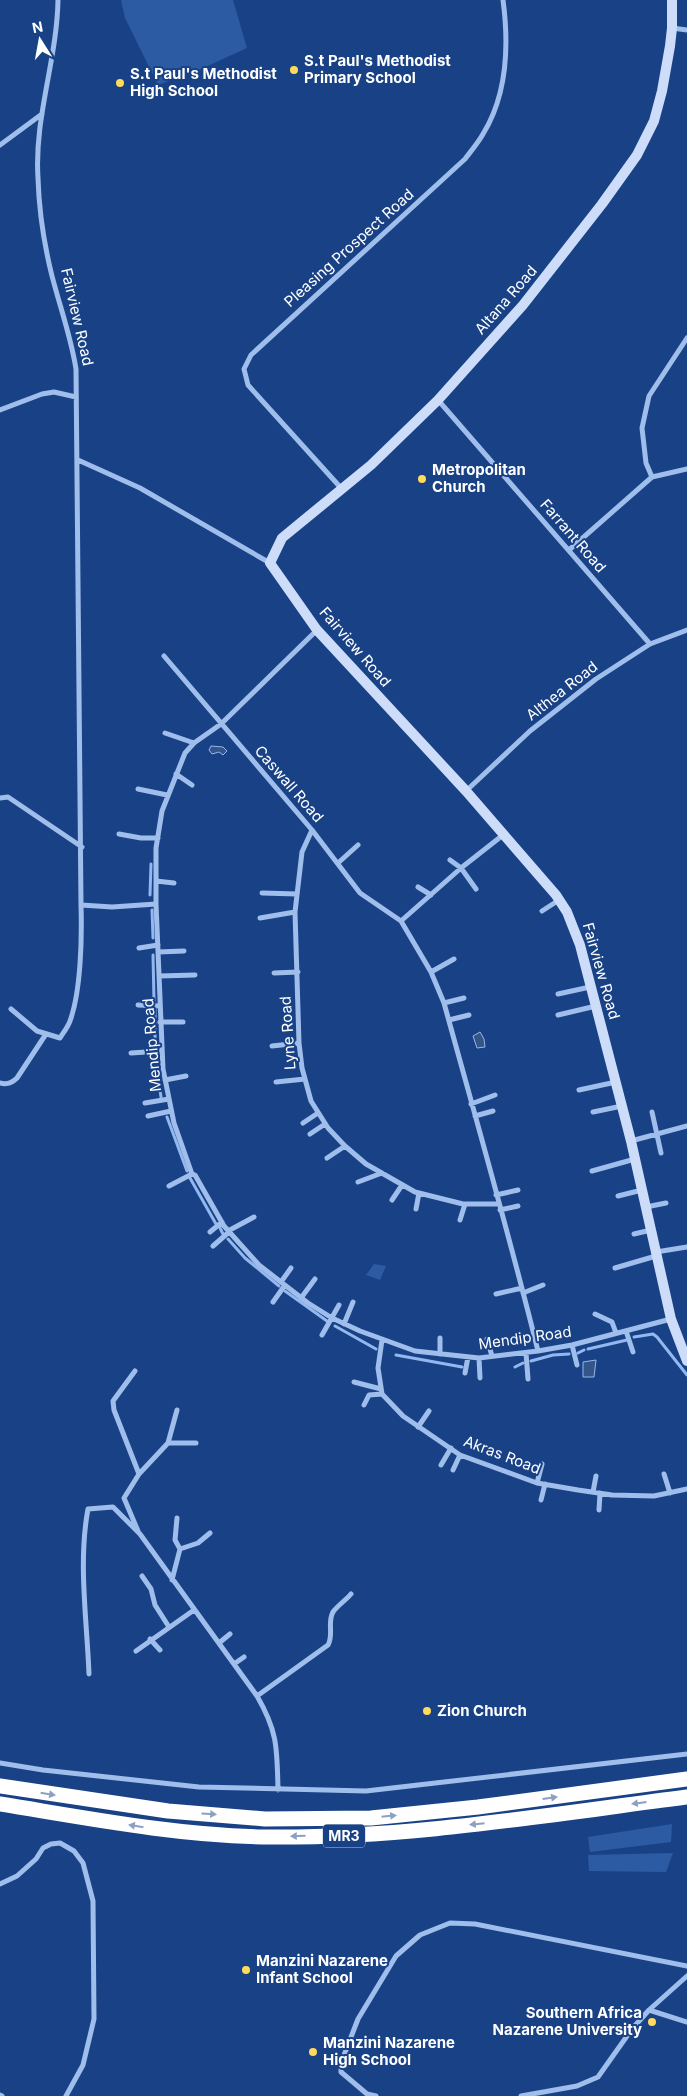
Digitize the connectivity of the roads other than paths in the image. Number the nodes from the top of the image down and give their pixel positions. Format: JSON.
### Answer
{"nodes":[{"id":1,"x":58,"y":0,"type":"edge"},
{"id":2,"x":503,"y":0,"type":"edge"},
{"id":3,"x":672,"y":0,"type":"edge"},
{"id":4,"x":672,"y":28,"type":"junction"},
{"id":5,"x":687,"y":30,"type":"edge"},
{"id":6,"x":42,"y":114,"type":"junction"},
{"id":7,"x":0,"y":145,"type":"edge"},
{"id":8,"x":687,"y":338,"type":"edge"},
{"id":9,"x":76,"y":397,"type":"junction"},
{"id":10,"x":438,"y":400,"type":"junction"},
{"id":11,"x":0,"y":410,"type":"edge"},
{"id":12,"x":78,"y":460,"type":"junction"},
{"id":13,"x":687,"y":469,"type":"edge"},
{"id":14,"x":652,"y":477,"type":"junction"},
{"id":15,"x":341,"y":488,"type":"junction"},
{"id":16,"x":569,"y":550,"type":"junction"},
{"id":17,"x":270,"y":564,"type":"junction"},
{"id":18,"x":318,"y":630,"type":"junction"},
{"id":19,"x":687,"y":630,"type":"edge"},
{"id":20,"x":650,"y":644,"type":"junction"},
{"id":21,"x":164,"y":656,"type":"dead end"},
{"id":22,"x":221,"y":724,"type":"junction"},
{"id":23,"x":165,"y":733,"type":"dead end"},
{"id":24,"x":194,"y":743,"type":"junction"},
{"id":25,"x":176,"y":774,"type":"junction"},
{"id":26,"x":192,"y":785,"type":"dead end"},
{"id":27,"x":138,"y":789,"type":"dead end"},
{"id":28,"x":466,"y":791,"type":"junction"},
{"id":29,"x":167,"y":795,"type":"junction"},
{"id":30,"x":0,"y":798,"type":"edge"},
{"id":31,"x":312,"y":830,"type":"junction"},
{"id":32,"x":118,"y":834,"type":"dead end"},
{"id":33,"x":503,"y":834,"type":"junction"},
{"id":34,"x":158,"y":838,"type":"junction"},
{"id":35,"x":358,"y":845,"type":"dead end"},
{"id":36,"x":82,"y":847,"type":"junction"},
{"id":37,"x":450,"y":860,"type":"dead end"},
{"id":38,"x":338,"y":863,"type":"junction"},
{"id":39,"x":460,"y":868,"type":"junction"},
{"id":40,"x":156,"y":881,"type":"junction"},
{"id":41,"x":174,"y":883,"type":"dead end"},
{"id":42,"x":418,"y":888,"type":"dead end"},
{"id":43,"x":476,"y":889,"type":"dead end"},
{"id":44,"x":262,"y":893,"type":"dead end"},
{"id":45,"x":297,"y":894,"type":"junction"},
{"id":46,"x":431,"y":895,"type":"junction"},
{"id":47,"x":559,"y":900,"type":"junction"},
{"id":48,"x":156,"y":904,"type":"junction"},
{"id":49,"x":81,"y":905,"type":"junction"},
{"id":50,"x":542,"y":911,"type":"dead end"},
{"id":51,"x":295,"y":912,"type":"junction"},
{"id":52,"x":260,"y":918,"type":"dead end"},
{"id":53,"x":401,"y":921,"type":"junction"},
{"id":54,"x":158,"y":946,"type":"junction"},
{"id":55,"x":139,"y":948,"type":"dead end"},
{"id":56,"x":184,"y":951,"type":"dead end"},
{"id":57,"x":158,"y":952,"type":"junction"},
{"id":58,"x":454,"y":959,"type":"dead end"},
{"id":59,"x":298,"y":972,"type":"junction"},
{"id":60,"x":431,"y":972,"type":"junction"},
{"id":61,"x":274,"y":973,"type":"dead end"},
{"id":62,"x":195,"y":975,"type":"dead end"},
{"id":63,"x":159,"y":976,"type":"junction"},
{"id":64,"x":591,"y":986,"type":"junction"},
{"id":65,"x":558,"y":994,"type":"dead end"},
{"id":66,"x":464,"y":998,"type":"dead end"},
{"id":67,"x":444,"y":1003,"type":"junction"},
{"id":68,"x":138,"y":1005,"type":"dead end"},
{"id":69,"x":160,"y":1006,"type":"junction"},
{"id":70,"x":596,"y":1006,"type":"junction"},
{"id":71,"x":11,"y":1008,"type":"dead end"},
{"id":72,"x":469,"y":1015,"type":"dead end"},
{"id":73,"x":558,"y":1015,"type":"dead end"},
{"id":74,"x":448,"y":1020,"type":"junction"},
{"id":75,"x":160,"y":1022,"type":"junction"},
{"id":76,"x":182,"y":1022,"type":"dead end"},
{"id":77,"x":46,"y":1034,"type":"junction"},
{"id":78,"x":299,"y":1043,"type":"junction"},
{"id":79,"x":272,"y":1046,"type":"dead end"},
{"id":80,"x":162,"y":1051,"type":"junction"},
{"id":81,"x":132,"y":1053,"type":"dead end"},
{"id":82,"x":186,"y":1076,"type":"dead end"},
{"id":83,"x":305,"y":1079,"type":"junction"},
{"id":84,"x":165,"y":1080,"type":"junction"},
{"id":85,"x":276,"y":1082,"type":"dead end"},
{"id":86,"x":616,"y":1082,"type":"junction"},
{"id":87,"x":0,"y":1083,"type":"edge"},
{"id":88,"x":579,"y":1090,"type":"dead end"},
{"id":89,"x":495,"y":1095,"type":"dead end"},
{"id":90,"x":169,"y":1099,"type":"junction"},
{"id":91,"x":145,"y":1103,"type":"dead end"},
{"id":92,"x":471,"y":1104,"type":"junction"},
{"id":93,"x":622,"y":1106,"type":"junction"},
{"id":94,"x":171,"y":1111,"type":"junction"},
{"id":95,"x":493,"y":1111,"type":"dead end"},
{"id":96,"x":593,"y":1112,"type":"dead end"},
{"id":97,"x":652,"y":1112,"type":"dead end"},
{"id":98,"x":318,"y":1113,"type":"junction"},
{"id":99,"x":148,"y":1116,"type":"dead end"},
{"id":100,"x":476,"y":1116,"type":"junction"},
{"id":101,"x":303,"y":1123,"type":"dead end"},
{"id":102,"x":325,"y":1124,"type":"junction"},
{"id":103,"x":687,"y":1126,"type":"edge"},
{"id":104,"x":310,"y":1134,"type":"dead end"},
{"id":105,"x":657,"y":1134,"type":"junction"},
{"id":106,"x":631,"y":1141,"type":"junction"},
{"id":107,"x":345,"y":1146,"type":"junction"},
{"id":108,"x":661,"y":1153,"type":"dead end"},
{"id":109,"x":327,"y":1158,"type":"dead end"},
{"id":110,"x":635,"y":1159,"type":"junction"},
{"id":111,"x":592,"y":1171,"type":"dead end"},
{"id":112,"x":382,"y":1173,"type":"junction"},
{"id":113,"x":192,"y":1174,"type":"junction"},
{"id":114,"x":358,"y":1182,"type":"dead end"},
{"id":115,"x":402,"y":1185,"type":"junction"},
{"id":116,"x":170,"y":1186,"type":"dead end"},
{"id":117,"x":518,"y":1190,"type":"dead end"},
{"id":118,"x":642,"y":1190,"type":"junction"},
{"id":119,"x":419,"y":1193,"type":"junction"},
{"id":120,"x":496,"y":1195,"type":"junction"},
{"id":121,"x":618,"y":1196,"type":"dead end"},
{"id":122,"x":392,"y":1200,"type":"dead end"},
{"id":123,"x":666,"y":1203,"type":"dead end"},
{"id":124,"x":465,"y":1204,"type":"junction"},
{"id":125,"x":498,"y":1204,"type":"junction"},
{"id":126,"x":518,"y":1206,"type":"dead end"},
{"id":127,"x":646,"y":1207,"type":"junction"},
{"id":128,"x":416,"y":1209,"type":"dead end"},
{"id":129,"x":500,"y":1210,"type":"junction"},
{"id":130,"x":254,"y":1217,"type":"dead end"},
{"id":131,"x":460,"y":1220,"type":"dead end"},
{"id":132,"x":222,"y":1222,"type":"junction"},
{"id":133,"x":651,"y":1230,"type":"junction"},
{"id":134,"x":210,"y":1232,"type":"dead end"},
{"id":135,"x":229,"y":1232,"type":"junction"},
{"id":136,"x":634,"y":1234,"type":"dead end"},
{"id":137,"x":213,"y":1246,"type":"dead end"},
{"id":138,"x":687,"y":1247,"type":"edge"},
{"id":139,"x":656,"y":1254,"type":"junction"},
{"id":140,"x":291,"y":1268,"type":"dead end"},
{"id":141,"x":615,"y":1268,"type":"dead end"},
{"id":142,"x":315,"y":1278,"type":"dead end"},
{"id":143,"x":283,"y":1284,"type":"junction"},
{"id":144,"x":543,"y":1285,"type":"dead end"},
{"id":145,"x":523,"y":1291,"type":"junction"},
{"id":146,"x":496,"y":1294,"type":"dead end"},
{"id":147,"x":301,"y":1298,"type":"junction"},
{"id":148,"x":273,"y":1302,"type":"dead end"},
{"id":149,"x":353,"y":1302,"type":"dead end"},
{"id":150,"x":339,"y":1305,"type":"dead end"},
{"id":151,"x":595,"y":1314,"type":"dead end"},
{"id":152,"x":332,"y":1318,"type":"junction"},
{"id":153,"x":670,"y":1319,"type":"junction"},
{"id":154,"x":344,"y":1324,"type":"junction"},
{"id":155,"x":626,"y":1331,"type":"junction"},
{"id":156,"x":616,"y":1333,"type":"junction"},
{"id":157,"x":322,"y":1335,"type":"dead end"},
{"id":158,"x":440,"y":1338,"type":"dead end"},
{"id":159,"x":487,"y":1339,"type":"dead end"},
{"id":160,"x":382,"y":1340,"type":"junction"},
{"id":161,"x":572,"y":1345,"type":"junction"},
{"id":162,"x":538,"y":1351,"type":"junction"},
{"id":163,"x":633,"y":1352,"type":"dead end"},
{"id":164,"x":526,"y":1353,"type":"junction"},
{"id":165,"x":440,"y":1354,"type":"junction"},
{"id":166,"x":492,"y":1356,"type":"junction"},
{"id":167,"x":468,"y":1357,"type":"junction"},
{"id":168,"x":479,"y":1358,"type":"junction"},
{"id":169,"x":687,"y":1361,"type":"edge"},
{"id":170,"x":576,"y":1365,"type":"dead end"},
{"id":171,"x":135,"y":1371,"type":"dead end"},
{"id":172,"x":465,"y":1373,"type":"dead end"},
{"id":173,"x":480,"y":1378,"type":"dead end"},
{"id":174,"x":528,"y":1379,"type":"dead end"},
{"id":175,"x":354,"y":1382,"type":"dead end"},
{"id":176,"x":381,"y":1392,"type":"junction"},
{"id":177,"x":364,"y":1405,"type":"dead end"},
{"id":178,"x":177,"y":1410,"type":"dead end"},
{"id":179,"x":429,"y":1411,"type":"dead end"},
{"id":180,"x":418,"y":1427,"type":"junction"},
{"id":181,"x":168,"y":1443,"type":"junction"},
{"id":182,"x":196,"y":1443,"type":"dead end"},
{"id":183,"x":450,"y":1448,"type":"junction"},
{"id":184,"x":460,"y":1454,"type":"junction"},
{"id":185,"x":542,"y":1464,"type":"dead end"},
{"id":186,"x":441,"y":1466,"type":"dead end"},
{"id":187,"x":454,"y":1470,"type":"dead end"},
{"id":188,"x":139,"y":1474,"type":"junction"},
{"id":189,"x":664,"y":1474,"type":"dead end"},
{"id":190,"x":596,"y":1476,"type":"dead end"},
{"id":191,"x":538,"y":1483,"type":"junction"},
{"id":192,"x":545,"y":1484,"type":"junction"},
{"id":193,"x":687,"y":1490,"type":"edge"},
{"id":194,"x":593,"y":1492,"type":"junction"},
{"id":195,"x":670,"y":1492,"type":"junction"},
{"id":196,"x":600,"y":1493,"type":"junction"},
{"id":197,"x":540,"y":1500,"type":"dead end"},
{"id":198,"x":599,"y":1510,"type":"dead end"},
{"id":199,"x":177,"y":1518,"type":"dead end"},
{"id":200,"x":210,"y":1533,"type":"dead end"},
{"id":201,"x":140,"y":1534,"type":"junction"},
{"id":202,"x":180,"y":1549,"type":"junction"},
{"id":203,"x":142,"y":1576,"type":"dead end"},
{"id":204,"x":172,"y":1580,"type":"junction"},
{"id":205,"x":350,"y":1594,"type":"dead end"},
{"id":206,"x":194,"y":1610,"type":"junction"},
{"id":207,"x":169,"y":1626,"type":"junction"},
{"id":208,"x":230,"y":1634,"type":"dead end"},
{"id":209,"x":150,"y":1639,"type":"junction"},
{"id":210,"x":219,"y":1644,"type":"junction"},
{"id":211,"x":160,"y":1650,"type":"dead end"},
{"id":212,"x":136,"y":1651,"type":"dead end"},
{"id":213,"x":244,"y":1657,"type":"dead end"},
{"id":214,"x":234,"y":1664,"type":"junction"},
{"id":215,"x":89,"y":1674,"type":"dead end"},
{"id":216,"x":258,"y":1696,"type":"junction"},
{"id":217,"x":687,"y":1754,"type":"edge"},
{"id":218,"x":0,"y":1762,"type":"edge"},
{"id":219,"x":687,"y":1779,"type":"edge"},
{"id":220,"x":0,"y":1786,"type":"edge"},
{"id":221,"x":278,"y":1790,"type":"junction"},
{"id":222,"x":687,"y":1797,"type":"edge"},
{"id":223,"x":0,"y":1804,"type":"edge"},
{"id":224,"x":0,"y":1884,"type":"edge"},
{"id":225,"x":687,"y":1966,"type":"edge"},
{"id":226,"x":687,"y":1976,"type":"edge"},
{"id":227,"x":649,"y":2010,"type":"junction"},
{"id":228,"x":687,"y":2022,"type":"edge"},
{"id":229,"x":66,"y":2096,"type":"edge"},
{"id":230,"x":376,"y":2096,"type":"edge"},
{"id":231,"x":521,"y":2096,"type":"edge"}],
"edges":[{"from":1,"to":6,"type":"street","name":"Fairview Road"},
{"from":2,"to":15,"type":"street","name":"Pleasing Prospect Road"},
{"from":3,"to":4,"type":"main road","name":"Altana Road"},
{"from":4,"to":5,"type":"street"},
{"from":4,"to":10,"type":"main road","name":"Altana Road"},
{"from":6,"to":7,"type":"street"},
{"from":6,"to":9,"type":"street","name":"Fairview Road"},
{"from":8,"to":14,"type":"street"},
{"from":9,"to":11,"type":"street"},
{"from":9,"to":12,"type":"street","name":"Fairview Road"},
{"from":10,"to":15,"type":"main road","name":"Altana Road"},
{"from":10,"to":16,"type":"street","name":"Farrant Road"},
{"from":12,"to":17,"type":"street","name":"Fairview Road"},
{"from":12,"to":36,"type":"street"},
{"from":13,"to":14,"type":"street"},
{"from":14,"to":16,"type":"street"},
{"from":15,"to":17,"type":"main road","name":"Altana Road"},
{"from":16,"to":20,"type":"street","name":"Farrant Road"},
{"from":17,"to":18,"type":"main road","name":"Fairview Road"},
{"from":18,"to":22,"type":"street","name":"Mendip Road"},
{"from":18,"to":28,"type":"main road","name":"Fairview Road"},
{"from":19,"to":20,"type":"street","name":"Althea Road"},
{"from":20,"to":28,"type":"street","name":"Althea Road"},
{"from":21,"to":22,"type":"street","name":"Caswall Road"},
{"from":22,"to":24,"type":"street","name":"Mendip Road"},
{"from":22,"to":31,"type":"street","name":"Caswall Road"},
{"from":23,"to":24,"type":"street"},
{"from":24,"to":25,"type":"street","name":"Mendip Road"},
{"from":25,"to":26,"type":"street"},
{"from":25,"to":29,"type":"street","name":"Mendip Road"},
{"from":27,"to":29,"type":"street"},
{"from":28,"to":33,"type":"main road","name":"Fairview Road"},
{"from":29,"to":34,"type":"street","name":"Mendip Road"},
{"from":30,"to":36,"type":"street"},
{"from":31,"to":38,"type":"street","name":"Caswall Road"},
{"from":31,"to":45,"type":"street","name":"Lyne Road"},
{"from":32,"to":34,"type":"street"},
{"from":33,"to":39,"type":"street"},
{"from":33,"to":47,"type":"main road","name":"Fairview Road"},
{"from":34,"to":40,"type":"street","name":"Mendip Road"},
{"from":35,"to":38,"type":"street"},
{"from":36,"to":49,"type":"street"},
{"from":37,"to":39,"type":"street"},
{"from":38,"to":53,"type":"street","name":"Caswall Road"},
{"from":39,"to":43,"type":"street"},
{"from":39,"to":46,"type":"street"},
{"from":40,"to":41,"type":"street"},
{"from":40,"to":48,"type":"street","name":"Mendip Road"},
{"from":42,"to":46,"type":"street"},
{"from":44,"to":45,"type":"street"},
{"from":45,"to":51,"type":"street","name":"Lyne Road"},
{"from":46,"to":53,"type":"street"},
{"from":47,"to":50,"type":"street"},
{"from":47,"to":64,"type":"main road","name":"Fairview Road"},
{"from":48,"to":49,"type":"street"},
{"from":48,"to":54,"type":"street","name":"Mendip Road"},
{"from":49,"to":77,"type":"street"},
{"from":51,"to":52,"type":"street"},
{"from":51,"to":59,"type":"street","name":"Lyne Road"},
{"from":53,"to":60,"type":"street"},
{"from":54,"to":55,"type":"street"},
{"from":54,"to":57,"type":"street","name":"Mendip Road"},
{"from":56,"to":57,"type":"street"},
{"from":57,"to":63,"type":"street","name":"Mendip Road"},
{"from":58,"to":60,"type":"street"},
{"from":59,"to":61,"type":"street"},
{"from":59,"to":78,"type":"street","name":"Lyne Road"},
{"from":60,"to":67,"type":"street"},
{"from":62,"to":63,"type":"street"},
{"from":63,"to":69,"type":"street","name":"Mendip Road"},
{"from":64,"to":65,"type":"street"},
{"from":64,"to":70,"type":"main road","name":"Fairview Road"},
{"from":66,"to":67,"type":"street"},
{"from":67,"to":74,"type":"street"},
{"from":68,"to":69,"type":"street"},
{"from":69,"to":75,"type":"street","name":"Mendip Road"},
{"from":70,"to":73,"type":"street"},
{"from":70,"to":86,"type":"main road","name":"Fairview Road"},
{"from":71,"to":77,"type":"street"},
{"from":72,"to":74,"type":"street"},
{"from":74,"to":92,"type":"street"},
{"from":75,"to":76,"type":"street"},
{"from":75,"to":80,"type":"street","name":"Mendip Road"},
{"from":77,"to":87,"type":"street"},
{"from":78,"to":79,"type":"street"},
{"from":78,"to":83,"type":"street","name":"Lyne Road"},
{"from":80,"to":81,"type":"street"},
{"from":80,"to":84,"type":"street","name":"Mendip Road"},
{"from":82,"to":84,"type":"street"},
{"from":83,"to":85,"type":"street"},
{"from":83,"to":98,"type":"street","name":"Lyne Road"},
{"from":84,"to":90,"type":"street","name":"Mendip Road"},
{"from":86,"to":88,"type":"street"},
{"from":86,"to":93,"type":"main road","name":"Fairview Road"},
{"from":89,"to":92,"type":"street"},
{"from":90,"to":91,"type":"street"},
{"from":90,"to":94,"type":"street","name":"Mendip Road"},
{"from":92,"to":100,"type":"street"},
{"from":93,"to":96,"type":"street"},
{"from":93,"to":106,"type":"main road","name":"Fairview Road"},
{"from":94,"to":99,"type":"street"},
{"from":94,"to":113,"type":"street","name":"Mendip Road"},
{"from":95,"to":100,"type":"street"},
{"from":97,"to":105,"type":"street"},
{"from":98,"to":101,"type":"street"},
{"from":98,"to":102,"type":"street","name":"Lyne Road"},
{"from":100,"to":120,"type":"street"},
{"from":102,"to":104,"type":"street"},
{"from":102,"to":107,"type":"street","name":"Lyne Road"},
{"from":103,"to":105,"type":"street"},
{"from":105,"to":106,"type":"street"},
{"from":105,"to":108,"type":"street"},
{"from":106,"to":110,"type":"main road","name":"Fairview Road"},
{"from":107,"to":109,"type":"street"},
{"from":107,"to":112,"type":"street","name":"Lyne Road"},
{"from":110,"to":111,"type":"street"},
{"from":110,"to":118,"type":"main road","name":"Fairview Road"},
{"from":112,"to":114,"type":"street"},
{"from":112,"to":115,"type":"street","name":"Lyne Road"},
{"from":113,"to":116,"type":"street"},
{"from":113,"to":132,"type":"street","name":"Mendip Road"},
{"from":115,"to":119,"type":"street","name":"Lyne Road"},
{"from":115,"to":122,"type":"street"},
{"from":117,"to":120,"type":"street"},
{"from":118,"to":121,"type":"street"},
{"from":118,"to":127,"type":"main road","name":"Fairview Road"},
{"from":119,"to":124,"type":"street","name":"Lyne Road"},
{"from":119,"to":128,"type":"street"},
{"from":120,"to":125,"type":"street"},
{"from":123,"to":127,"type":"street"},
{"from":124,"to":125,"type":"street","name":"Lyne Road"},
{"from":124,"to":131,"type":"street"},
{"from":125,"to":129,"type":"street"},
{"from":126,"to":129,"type":"street"},
{"from":127,"to":133,"type":"main road","name":"Fairview Road"},
{"from":129,"to":145,"type":"street"},
{"from":130,"to":135,"type":"street"},
{"from":132,"to":134,"type":"street"},
{"from":132,"to":135,"type":"street","name":"Mendip Road"},
{"from":133,"to":136,"type":"street"},
{"from":133,"to":139,"type":"main road","name":"Fairview Road"},
{"from":135,"to":137,"type":"street"},
{"from":135,"to":143,"type":"street","name":"Mendip Road"},
{"from":138,"to":139,"type":"street"},
{"from":139,"to":141,"type":"street"},
{"from":139,"to":153,"type":"main road","name":"Fairview Road"},
{"from":140,"to":143,"type":"street"},
{"from":142,"to":147,"type":"street"},
{"from":143,"to":147,"type":"street","name":"Mendip Road"},
{"from":143,"to":148,"type":"street"},
{"from":144,"to":145,"type":"street"},
{"from":145,"to":146,"type":"street"},
{"from":145,"to":162,"type":"street"},
{"from":147,"to":152,"type":"street","name":"Mendip Road"},
{"from":149,"to":154,"type":"street"},
{"from":150,"to":152,"type":"street"},
{"from":151,"to":156,"type":"street"},
{"from":152,"to":154,"type":"street","name":"Mendip Road"},
{"from":152,"to":157,"type":"street"},
{"from":153,"to":155,"type":"street","name":"Mendip Road"},
{"from":153,"to":169,"type":"main road","name":"Fairview Road"},
{"from":154,"to":160,"type":"street","name":"Mendip Road"},
{"from":155,"to":156,"type":"street","name":"Mendip Road"},
{"from":155,"to":163,"type":"street"},
{"from":156,"to":161,"type":"street","name":"Mendip Road"},
{"from":158,"to":165,"type":"street"},
{"from":159,"to":166,"type":"street"},
{"from":160,"to":165,"type":"street","name":"Mendip Road"},
{"from":160,"to":176,"type":"street"},
{"from":161,"to":162,"type":"street","name":"Mendip Road"},
{"from":161,"to":170,"type":"street"},
{"from":162,"to":164,"type":"street","name":"Mendip Road"},
{"from":164,"to":166,"type":"street","name":"Mendip Road"},
{"from":164,"to":174,"type":"street"},
{"from":165,"to":167,"type":"street","name":"Mendip Road"},
{"from":166,"to":168,"type":"street","name":"Mendip Road"},
{"from":167,"to":168,"type":"street","name":"Mendip Road"},
{"from":167,"to":172,"type":"street"},
{"from":168,"to":173,"type":"street"},
{"from":171,"to":188,"type":"street"},
{"from":175,"to":176,"type":"street"},
{"from":176,"to":177,"type":"street"},
{"from":176,"to":180,"type":"street","name":"Akras Road"},
{"from":178,"to":181,"type":"street"},
{"from":179,"to":180,"type":"street"},
{"from":180,"to":183,"type":"street","name":"Akras Road"},
{"from":181,"to":182,"type":"street"},
{"from":181,"to":188,"type":"street"},
{"from":183,"to":184,"type":"street","name":"Akras Road"},
{"from":183,"to":186,"type":"street"},
{"from":184,"to":187,"type":"street"},
{"from":184,"to":191,"type":"street","name":"Akras Road"},
{"from":185,"to":191,"type":"street"},
{"from":188,"to":201,"type":"street"},
{"from":189,"to":195,"type":"street"},
{"from":190,"to":194,"type":"street"},
{"from":191,"to":192,"type":"street","name":"Akras Road"},
{"from":192,"to":194,"type":"street","name":"Akras Road"},
{"from":192,"to":197,"type":"street"},
{"from":193,"to":195,"type":"street","name":"Akras Road"},
{"from":194,"to":196,"type":"street","name":"Akras Road"},
{"from":195,"to":196,"type":"street","name":"Akras Road"},
{"from":196,"to":198,"type":"street"},
{"from":199,"to":202,"type":"street"},
{"from":200,"to":202,"type":"street"},
{"from":201,"to":204,"type":"street"},
{"from":201,"to":215,"type":"street"},
{"from":202,"to":204,"type":"street"},
{"from":203,"to":207,"type":"street"},
{"from":204,"to":206,"type":"street"},
{"from":205,"to":216,"type":"street"},
{"from":206,"to":207,"type":"street"},
{"from":206,"to":210,"type":"street"},
{"from":207,"to":209,"type":"street"},
{"from":208,"to":210,"type":"street"},
{"from":209,"to":211,"type":"street"},
{"from":209,"to":212,"type":"street"},
{"from":210,"to":214,"type":"street"},
{"from":213,"to":214,"type":"street"},
{"from":214,"to":216,"type":"street"},
{"from":216,"to":221,"type":"street"},
{"from":217,"to":221,"type":"street"},
{"from":218,"to":221,"type":"street"},
{"from":220,"to":219,"type":"highway","number":"MR3","one_way":true},
{"from":222,"to":223,"type":"highway","number":"MR3","one_way":true},
{"from":224,"to":229,"type":"street"},
{"from":225,"to":230,"type":"street"},
{"from":226,"to":227,"type":"street"},
{"from":227,"to":228,"type":"street"},
{"from":227,"to":231,"type":"street"}]}
